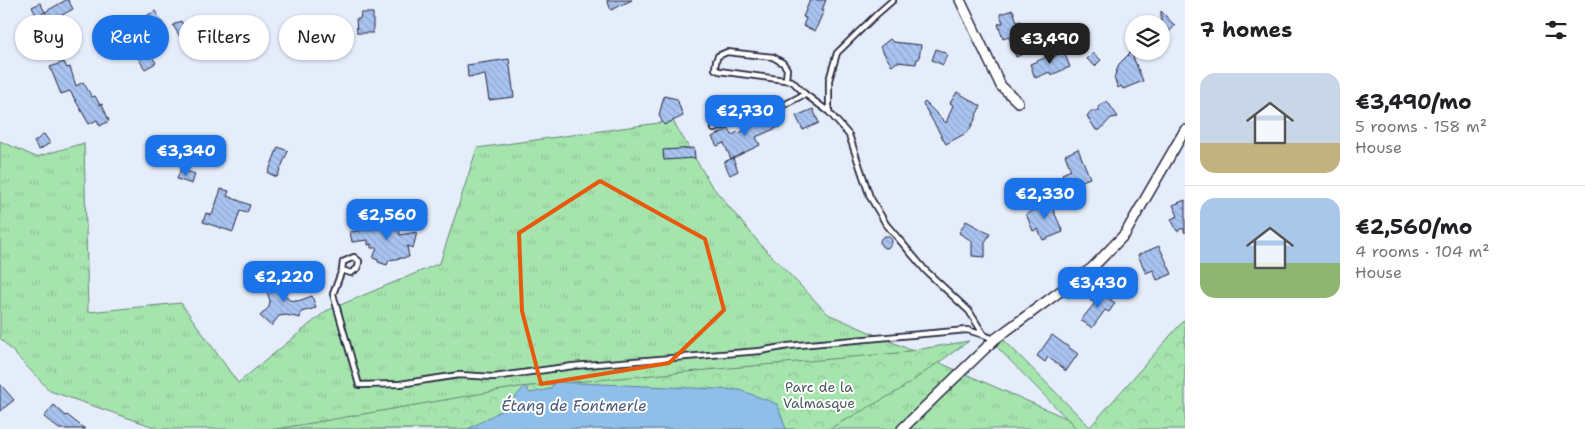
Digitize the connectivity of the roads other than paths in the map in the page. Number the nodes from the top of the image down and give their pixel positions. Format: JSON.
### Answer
{"nodes":[{"id":1,"x":893,"y":0,"type":"edge"},
{"id":2,"x":960,"y":0,"type":"edge"},
{"id":3,"x":786,"y":79,"type":"junction"},
{"id":4,"x":805,"y":94,"type":"junction"},
{"id":5,"x":1018,"y":102,"type":"dead end"},
{"id":6,"x":828,"y":112,"type":"junction"},
{"id":7,"x":714,"y":130,"type":"dead end"},
{"id":8,"x":1185,"y":130,"type":"edge"},
{"id":9,"x":342,"y":270,"type":"dead end"},
{"id":10,"x":984,"y":335,"type":"junction"},
{"id":11,"x":995,"y":339,"type":"junction"},
{"id":12,"x":902,"y":429,"type":"edge"}],
"edges":[{"from":1,"to":6,"type":"lane"},
{"from":2,"to":5,"type":"street"},
{"from":3,"to":3,"type":"lane"},
{"from":3,"to":4,"type":"lane"},
{"from":4,"to":6,"type":"lane"},
{"from":4,"to":7,"type":"lane"},
{"from":6,"to":10,"type":"lane"},
{"from":8,"to":11,"type":"street"},
{"from":9,"to":10,"type":"lane"},
{"from":10,"to":11,"type":"lane"},
{"from":11,"to":12,"type":"street"}]}
